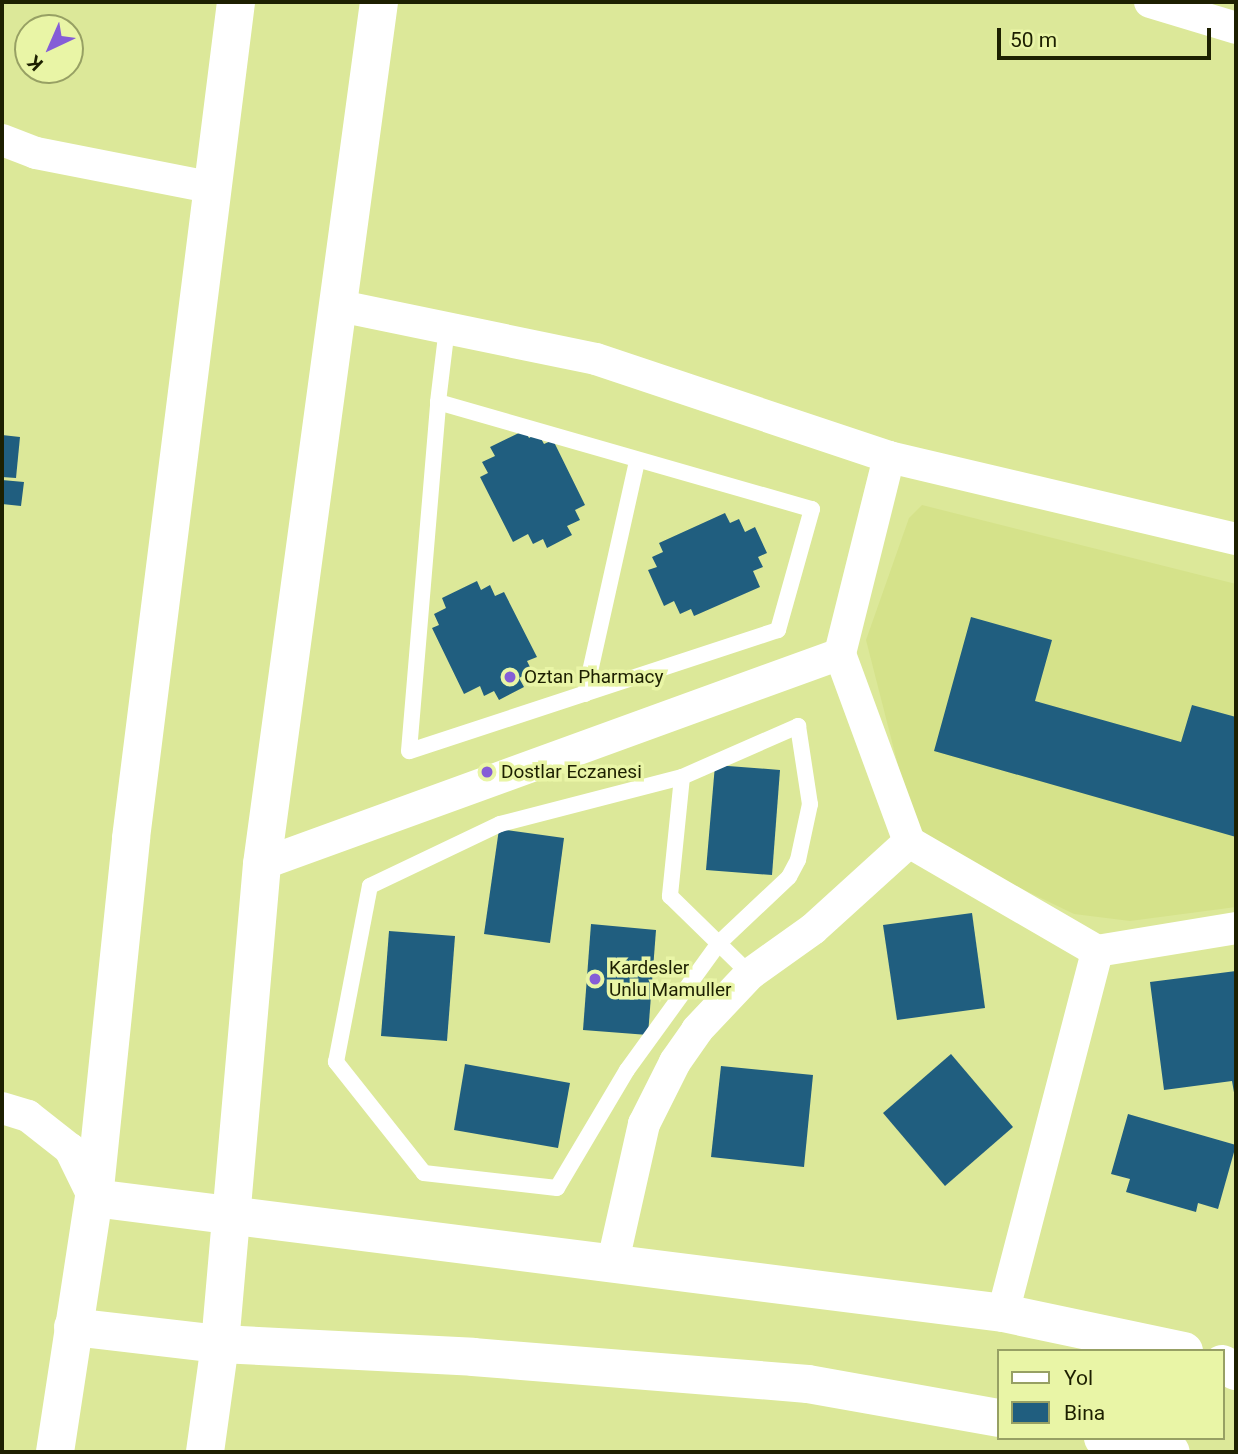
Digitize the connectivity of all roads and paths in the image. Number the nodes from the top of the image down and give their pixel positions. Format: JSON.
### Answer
{"nodes":[{"id":1,"x":236,"y":2,"type":"edge"},
{"id":2,"x":379,"y":2,"type":"edge"},
{"id":3,"x":1150,"y":2,"type":"edge"},
{"id":4,"x":1236,"y":28,"type":"edge"},
{"id":5,"x":2,"y":140,"type":"edge"},
{"id":6,"x":214,"y":188,"type":"junction"},
{"id":7,"x":340,"y":306,"type":"junction"},
{"id":8,"x":447,"y":328,"type":"junction"},
{"id":9,"x":438,"y":402,"type":"junction"},
{"id":10,"x":889,"y":457,"type":"junction"},
{"id":11,"x":637,"y":461,"type":"junction"},
{"id":12,"x":1236,"y":539,"type":"edge"},
{"id":13,"x":840,"y":654,"type":"junction"},
{"id":14,"x":585,"y":694,"type":"junction"},
{"id":15,"x":682,"y":777,"type":"junction"},
{"id":16,"x":909,"y":842,"type":"junction"},
{"id":17,"x":262,"y":864,"type":"junction"},
{"id":18,"x":1236,"y":928,"type":"edge"},
{"id":19,"x":719,"y":943,"type":"junction"},
{"id":20,"x":1097,"y":951,"type":"junction"},
{"id":21,"x":750,"y":974,"type":"junction"},
{"id":22,"x":2,"y":1108,"type":"edge"},
{"id":23,"x":94,"y":1198,"type":"junction"},
{"id":24,"x":231,"y":1219,"type":"junction"},
{"id":25,"x":612,"y":1266,"type":"junction"},
{"id":26,"x":1003,"y":1313,"type":"junction"},
{"id":27,"x":73,"y":1327,"type":"junction"},
{"id":28,"x":220,"y":1343,"type":"junction"},
{"id":29,"x":1174,"y":1349,"type":"edge"},
{"id":30,"x":996,"y":1418,"type":"edge"},
{"id":31,"x":1112,"y":1440,"type":"edge"},
{"id":32,"x":55,"y":1452,"type":"edge"},
{"id":33,"x":205,"y":1452,"type":"edge"},
{"id":34,"x":1171,"y":1452,"type":"edge"}],
"edges":[{"from":1,"to":6,"type":"street"},
{"from":2,"to":7,"type":"street"},
{"from":3,"to":4,"type":"street"},
{"from":5,"to":6,"type":"street"},
{"from":6,"to":23,"type":"street"},
{"from":7,"to":8,"type":"street"},
{"from":7,"to":17,"type":"street"},
{"from":8,"to":9,"type":"lane"},
{"from":8,"to":10,"type":"street"},
{"from":9,"to":11,"type":"lane"},
{"from":9,"to":14,"type":"lane"},
{"from":10,"to":12,"type":"street"},
{"from":10,"to":13,"type":"street"},
{"from":11,"to":14,"type":"lane"},
{"from":11,"to":14,"type":"lane"},
{"from":13,"to":16,"type":"street"},
{"from":13,"to":17,"type":"street"},
{"from":15,"to":19,"type":"lane"},
{"from":15,"to":19,"type":"lane"},
{"from":15,"to":19,"type":"lane"},
{"from":16,"to":20,"type":"street"},
{"from":16,"to":21,"type":"street"},
{"from":17,"to":24,"type":"street"},
{"from":18,"to":20,"type":"street"},
{"from":19,"to":21,"type":"lane"},
{"from":20,"to":26,"type":"street"},
{"from":21,"to":25,"type":"street"},
{"from":22,"to":23,"type":"street"},
{"from":23,"to":24,"type":"street"},
{"from":23,"to":27,"type":"street"},
{"from":24,"to":25,"type":"street"},
{"from":24,"to":28,"type":"street"},
{"from":25,"to":26,"type":"street"},
{"from":26,"to":29,"type":"street"},
{"from":27,"to":28,"type":"street"},
{"from":27,"to":32,"type":"street"},
{"from":28,"to":30,"type":"street"},
{"from":28,"to":33,"type":"street"},
{"from":31,"to":34,"type":"street"}]}
